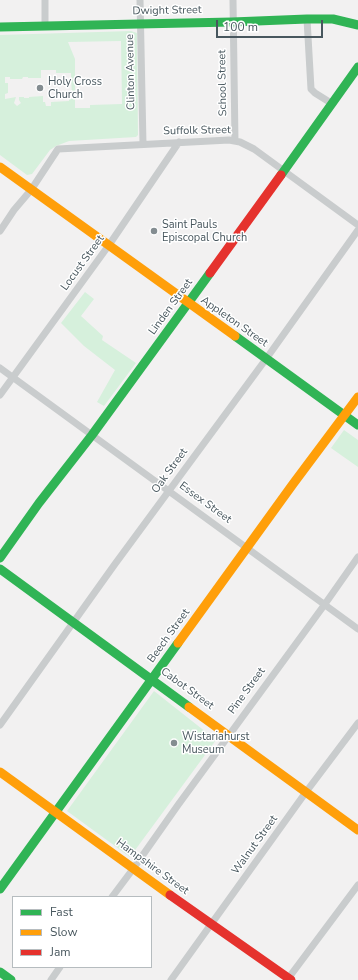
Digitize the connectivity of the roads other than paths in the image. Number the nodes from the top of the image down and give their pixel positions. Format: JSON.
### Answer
{"nodes":[{"id":1,"x":45,"y":0,"type":"edge"},
{"id":2,"x":140,"y":0,"type":"edge"},
{"id":3,"x":233,"y":0,"type":"edge"},
{"id":4,"x":307,"y":19,"type":"junction"},
{"id":5,"x":232,"y":22,"type":"junction"},
{"id":6,"x":141,"y":24,"type":"junction"},
{"id":7,"x":358,"y":25,"type":"edge"},
{"id":8,"x":45,"y":26,"type":"junction"},
{"id":9,"x":0,"y":28,"type":"edge"},
{"id":10,"x":358,"y":67,"type":"edge"},
{"id":11,"x":331,"y":103,"type":"junction"},
{"id":12,"x":235,"y":141,"type":"junction"},
{"id":13,"x":179,"y":142,"type":"junction"},
{"id":14,"x":143,"y":144,"type":"junction"},
{"id":15,"x":0,"y":167,"type":"edge"},
{"id":16,"x":283,"y":170,"type":"junction"},
{"id":17,"x":31,"y":190,"type":"junction"},
{"id":18,"x":358,"y":225,"type":"edge"},
{"id":19,"x":358,"y":230,"type":"edge"},
{"id":20,"x":0,"y":231,"type":"edge"},
{"id":21,"x":109,"y":245,"type":"junction"},
{"id":22,"x":188,"y":304,"type":"junction"},
{"id":23,"x":266,"y":359,"type":"junction"},
{"id":24,"x":0,"y":368,"type":"edge"},
{"id":25,"x":13,"y":377,"type":"junction"},
{"id":26,"x":0,"y":395,"type":"edge"},
{"id":27,"x":358,"y":397,"type":"edge"},
{"id":28,"x":345,"y":415,"type":"junction"},
{"id":29,"x":358,"y":425,"type":"edge"},
{"id":30,"x":92,"y":435,"type":"junction"},
{"id":31,"x":170,"y":491,"type":"junction"},
{"id":32,"x":248,"y":548,"type":"junction"},
{"id":33,"x":358,"y":557,"type":"edge"},
{"id":34,"x":0,"y":558,"type":"edge"},
{"id":35,"x":0,"y":569,"type":"edge"},
{"id":36,"x":325,"y":604,"type":"junction"},
{"id":37,"x":73,"y":622,"type":"junction"},
{"id":38,"x":358,"y":628,"type":"edge"},
{"id":39,"x":153,"y":679,"type":"junction"},
{"id":40,"x":358,"y":723,"type":"edge"},
{"id":41,"x":0,"y":725,"type":"edge"},
{"id":42,"x":229,"y":736,"type":"junction"},
{"id":43,"x":0,"y":772,"type":"edge"},
{"id":44,"x":306,"y":792,"type":"junction"},
{"id":45,"x":55,"y":812,"type":"junction"},
{"id":46,"x":358,"y":830,"type":"edge"},
{"id":47,"x":133,"y":869,"type":"junction"},
{"id":48,"x":358,"y":885,"type":"edge"},
{"id":49,"x":0,"y":889,"type":"edge"},
{"id":50,"x":113,"y":896,"type":"edge"},
{"id":51,"x":211,"y":925,"type":"junction"},
{"id":52,"x":59,"y":968,"type":"edge"},
{"id":53,"x":0,"y":972,"type":"edge"},
{"id":54,"x":289,"y":979,"type":"edge"},
{"id":55,"x":11,"y":980,"type":"edge"},
{"id":56,"x":51,"y":980,"type":"edge"},
{"id":57,"x":171,"y":980,"type":"edge"}],
"edges":[{"from":1,"to":8,"type":"street"},
{"from":2,"to":6,"type":"street","name":"Clinton Avenue"},
{"from":3,"to":5,"type":"street","name":"School Street"},
{"from":4,"to":5,"type":"main road","name":"Dwight Street"},
{"from":4,"to":7,"type":"main road","name":"Dwight Street"},
{"from":4,"to":11,"type":"street"},
{"from":5,"to":6,"type":"main road","name":"Dwight Street"},
{"from":5,"to":12,"type":"street","name":"School Street"},
{"from":6,"to":8,"type":"main road","name":"Dwight Street"},
{"from":6,"to":14,"type":"street","name":"Clinton Avenue"},
{"from":8,"to":9,"type":"main road","name":"Dwight Street"},
{"from":10,"to":11,"type":"main road","name":"Linden Street"},
{"from":11,"to":16,"type":"main road","name":"Linden Street"},
{"from":12,"to":13,"type":"street","name":"Suffolk Street"},
{"from":12,"to":16,"type":"street","name":"Suffolk Street"},
{"from":13,"to":14,"type":"street","name":"Suffolk Street"},
{"from":13,"to":21,"type":"street","name":"Locust Street"},
{"from":14,"to":17,"type":"street","name":"Suffolk Street"},
{"from":15,"to":17,"type":"main road","name":"Appleton Street"},
{"from":16,"to":18,"type":"street","name":"Suffolk Street"},
{"from":16,"to":22,"type":"main road","name":"Linden Street"},
{"from":17,"to":20,"type":"street"},
{"from":17,"to":21,"type":"main road","name":"Appleton Street"},
{"from":19,"to":23,"type":"street","name":"Oak Street"},
{"from":21,"to":22,"type":"main road","name":"Appleton Street"},
{"from":21,"to":25,"type":"street","name":"Locust Street"},
{"from":22,"to":23,"type":"main road","name":"Appleton Street"},
{"from":22,"to":30,"type":"main road","name":"Linden Street"},
{"from":23,"to":28,"type":"main road","name":"Appleton Street"},
{"from":23,"to":31,"type":"street","name":"Oak Street"},
{"from":24,"to":25,"type":"street","name":"Essex Street"},
{"from":25,"to":26,"type":"street","name":"Locust Street"},
{"from":25,"to":30,"type":"street","name":"Essex Street"},
{"from":27,"to":28,"type":"main road","name":"Beech Street"},
{"from":28,"to":29,"type":"main road","name":"Appleton Street"},
{"from":28,"to":32,"type":"main road","name":"Beech Street"},
{"from":30,"to":31,"type":"street","name":"Essex Street"},
{"from":30,"to":34,"type":"main road","name":"Linden Street"},
{"from":31,"to":32,"type":"street","name":"Essex Street"},
{"from":31,"to":37,"type":"street","name":"Oak Street"},
{"from":32,"to":36,"type":"street","name":"Essex Street"},
{"from":32,"to":39,"type":"main road","name":"Beech Street"},
{"from":33,"to":36,"type":"street","name":"Pine Street"},
{"from":35,"to":37,"type":"main road","name":"Cabot Street"},
{"from":36,"to":38,"type":"street","name":"Essex Street"},
{"from":36,"to":42,"type":"street","name":"Pine Street"},
{"from":37,"to":39,"type":"main road","name":"Cabot Street"},
{"from":37,"to":41,"type":"street","name":"Oak Street"},
{"from":39,"to":42,"type":"main road","name":"Cabot Street"},
{"from":39,"to":45,"type":"main road","name":"Beech Street"},
{"from":40,"to":44,"type":"street","name":"Walnut Street"},
{"from":42,"to":44,"type":"main road","name":"Cabot Street"},
{"from":42,"to":47,"type":"street","name":"Pine Street"},
{"from":43,"to":45,"type":"main road","name":"Hampshire Street"},
{"from":44,"to":46,"type":"main road","name":"Cabot Street"},
{"from":44,"to":51,"type":"street","name":"Walnut Street"},
{"from":45,"to":47,"type":"main road","name":"Hampshire Street"},
{"from":45,"to":49,"type":"main road","name":"Beech Street"},
{"from":47,"to":50,"type":"street","name":"Pine Street"},
{"from":47,"to":51,"type":"main road","name":"Hampshire Street"},
{"from":48,"to":54,"type":"street"},
{"from":51,"to":54,"type":"main road","name":"Hampshire Street"},
{"from":51,"to":57,"type":"street","name":"Walnut Street"},
{"from":52,"to":56,"type":"street"},
{"from":53,"to":55,"type":"main road"}]}
